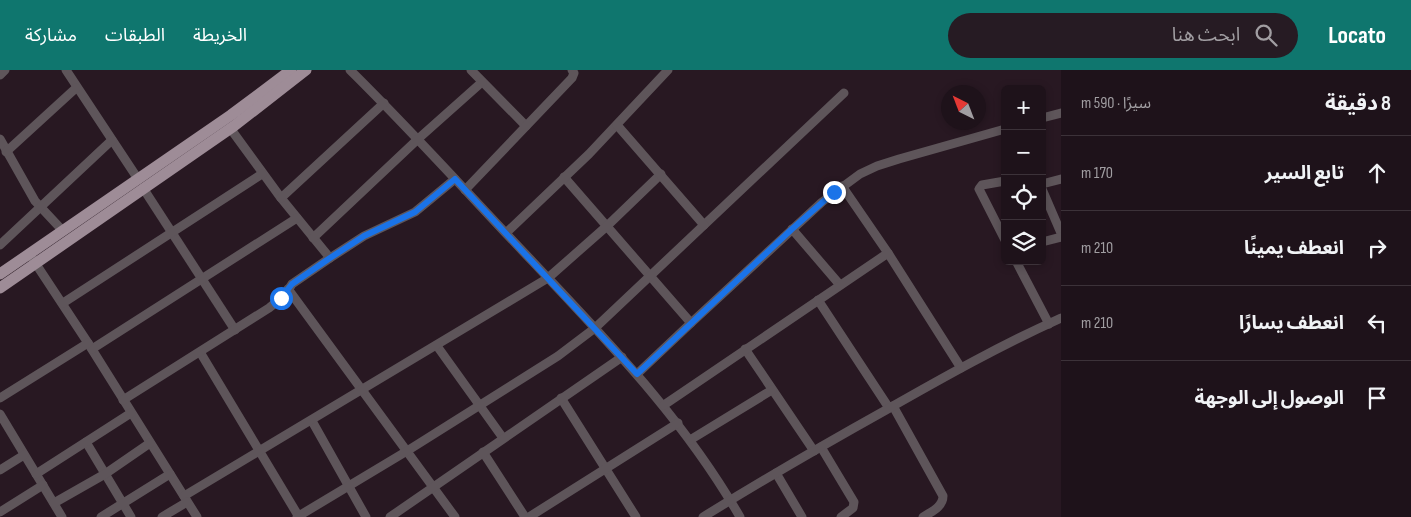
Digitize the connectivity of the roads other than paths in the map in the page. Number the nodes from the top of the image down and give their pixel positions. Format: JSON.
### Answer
{"nodes":[{"id":1,"x":6,"y":70,"type":"edge"},
{"id":2,"x":66,"y":70,"type":"edge"},
{"id":3,"x":291,"y":70,"type":"edge"},
{"id":4,"x":306,"y":70,"type":"edge"},
{"id":5,"x":350,"y":70,"type":"edge"},
{"id":6,"x":471,"y":70,"type":"edge"},
{"id":7,"x":572,"y":70,"type":"edge"},
{"id":8,"x":668,"y":70,"type":"edge"},
{"id":9,"x":0,"y":75,"type":"edge"},
{"id":10,"x":482,"y":82,"type":"junction"},
{"id":11,"x":76,"y":88,"type":"junction"},
{"id":12,"x":844,"y":93,"type":"dead end"},
{"id":13,"x":384,"y":104,"type":"junction"},
{"id":14,"x":1061,"y":113,"type":"edge"},
{"id":15,"x":1046,"y":117,"type":"edge"},
{"id":16,"x":617,"y":125,"type":"junction"},
{"id":17,"x":526,"y":126,"type":"junction"},
{"id":18,"x":230,"y":128,"type":"junction"},
{"id":19,"x":1002,"y":130,"type":"edge"},
{"id":20,"x":0,"y":139,"type":"edge"},
{"id":21,"x":418,"y":139,"type":"junction"},
{"id":22,"x":112,"y":140,"type":"junction"},
{"id":23,"x":6,"y":152,"type":"junction"},
{"id":24,"x":262,"y":174,"type":"junction"},
{"id":25,"x":661,"y":174,"type":"junction"},
{"id":26,"x":564,"y":177,"type":"junction"},
{"id":27,"x":455,"y":179,"type":"junction"},
{"id":28,"x":1061,"y":179,"type":"edge"},
{"id":29,"x":1001,"y":182,"type":"edge"},
{"id":30,"x":1046,"y":183,"type":"edge"},
{"id":31,"x":140,"y":184,"type":"junction"},
{"id":32,"x":842,"y":186,"type":"junction"},
{"id":33,"x":465,"y":190,"type":"junction"},
{"id":34,"x":281,"y":198,"type":"junction"},
{"id":35,"x":1046,"y":198,"type":"edge"},
{"id":36,"x":40,"y":207,"type":"junction"},
{"id":37,"x":297,"y":218,"type":"junction"},
{"id":38,"x":704,"y":225,"type":"junction"},
{"id":39,"x":607,"y":226,"type":"junction"},
{"id":40,"x":792,"y":229,"type":"junction"},
{"id":41,"x":63,"y":231,"type":"junction"},
{"id":42,"x":1001,"y":232,"type":"edge"},
{"id":43,"x":174,"y":233,"type":"junction"},
{"id":44,"x":506,"y":233,"type":"junction"},
{"id":45,"x":1061,"y":233,"type":"edge"},
{"id":46,"x":1061,"y":237,"type":"edge"},
{"id":47,"x":313,"y":238,"type":"junction"},
{"id":48,"x":1046,"y":241,"type":"edge"},
{"id":49,"x":0,"y":244,"type":"edge"},
{"id":50,"x":888,"y":253,"type":"junction"},
{"id":51,"x":330,"y":258,"type":"junction"},
{"id":52,"x":32,"y":259,"type":"junction"},
{"id":53,"x":1018,"y":265,"type":"edge"},
{"id":54,"x":0,"y":274,"type":"edge"},
{"id":55,"x":650,"y":275,"type":"junction"},
{"id":56,"x":202,"y":278,"type":"junction"},
{"id":57,"x":548,"y":278,"type":"junction"},
{"id":58,"x":840,"y":285,"type":"junction"},
{"id":59,"x":0,"y":288,"type":"edge"},
{"id":60,"x":288,"y":289,"type":"junction"},
{"id":61,"x":818,"y":300,"type":"junction"},
{"id":62,"x":63,"y":303,"type":"junction"},
{"id":63,"x":1061,"y":318,"type":"edge"},
{"id":64,"x":691,"y":323,"type":"junction"},
{"id":65,"x":1049,"y":324,"type":"junction"},
{"id":66,"x":596,"y":328,"type":"junction"},
{"id":67,"x":235,"y":330,"type":"junction"},
{"id":68,"x":90,"y":346,"type":"junction"},
{"id":69,"x":436,"y":346,"type":"junction"},
{"id":70,"x":745,"y":349,"type":"junction"},
{"id":71,"x":200,"y":352,"type":"junction"},
{"id":72,"x":622,"y":357,"type":"junction"},
{"id":73,"x":961,"y":368,"type":"junction"},
{"id":74,"x":637,"y":374,"type":"junction"},
{"id":75,"x":772,"y":390,"type":"junction"},
{"id":76,"x":362,"y":391,"type":"junction"},
{"id":77,"x":0,"y":398,"type":"edge"},
{"id":78,"x":561,"y":398,"type":"junction"},
{"id":79,"x":123,"y":400,"type":"junction"},
{"id":80,"x":664,"y":405,"type":"junction"},
{"id":81,"x":480,"y":406,"type":"junction"},
{"id":82,"x":891,"y":407,"type":"junction"},
{"id":83,"x":0,"y":414,"type":"edge"},
{"id":84,"x":131,"y":414,"type":"junction"},
{"id":85,"x":312,"y":420,"type":"junction"},
{"id":86,"x":678,"y":423,"type":"junction"},
{"id":87,"x":503,"y":438,"type":"junction"},
{"id":88,"x":690,"y":440,"type":"junction"},
{"id":89,"x":86,"y":442,"type":"junction"},
{"id":90,"x":150,"y":443,"type":"junction"},
{"id":91,"x":818,"y":449,"type":"junction"},
{"id":92,"x":407,"y":451,"type":"junction"},
{"id":93,"x":259,"y":452,"type":"junction"},
{"id":94,"x":483,"y":452,"type":"junction"},
{"id":95,"x":24,"y":454,"type":"junction"},
{"id":96,"x":605,"y":469,"type":"junction"},
{"id":97,"x":0,"y":470,"type":"edge"},
{"id":98,"x":776,"y":473,"type":"junction"},
{"id":99,"x":36,"y":474,"type":"junction"},
{"id":100,"x":105,"y":474,"type":"junction"},
{"id":101,"x":170,"y":474,"type":"junction"},
{"id":102,"x":43,"y":485,"type":"junction"},
{"id":103,"x":349,"y":486,"type":"junction"},
{"id":104,"x":433,"y":488,"type":"junction"},
{"id":105,"x":185,"y":499,"type":"junction"},
{"id":106,"x":730,"y":500,"type":"junction"},
{"id":107,"x":54,"y":503,"type":"junction"},
{"id":108,"x":123,"y":503,"type":"junction"},
{"id":109,"x":0,"y":512,"type":"edge"},
{"id":110,"x":927,"y":516,"type":"edge"},
{"id":111,"x":62,"y":517,"type":"edge"},
{"id":112,"x":101,"y":517,"type":"edge"},
{"id":113,"x":131,"y":517,"type":"edge"},
{"id":114,"x":162,"y":517,"type":"edge"},
{"id":115,"x":197,"y":517,"type":"edge"},
{"id":116,"x":298,"y":517,"type":"edge"},
{"id":117,"x":366,"y":517,"type":"edge"},
{"id":118,"x":390,"y":517,"type":"edge"},
{"id":119,"x":456,"y":517,"type":"edge"},
{"id":120,"x":527,"y":517,"type":"edge"},
{"id":121,"x":636,"y":517,"type":"edge"},
{"id":122,"x":703,"y":517,"type":"edge"},
{"id":123,"x":740,"y":517,"type":"edge"},
{"id":124,"x":802,"y":517,"type":"edge"},
{"id":125,"x":841,"y":517,"type":"edge"}],
"edges":[{"from":1,"to":9,"type":"street"},
{"from":2,"to":11,"type":"street"},
{"from":3,"to":31,"type":"main road"},
{"from":4,"to":18,"type":"main road"},
{"from":5,"to":13,"type":"street"},
{"from":6,"to":10,"type":"street"},
{"from":7,"to":17,"type":"street"},
{"from":8,"to":16,"type":"street"},
{"from":10,"to":17,"type":"street"},
{"from":10,"to":21,"type":"street"},
{"from":11,"to":22,"type":"street"},
{"from":11,"to":23,"type":"street"},
{"from":12,"to":38,"type":"street"},
{"from":13,"to":21,"type":"street"},
{"from":13,"to":34,"type":"street"},
{"from":14,"to":15,"type":"street"},
{"from":16,"to":25,"type":"street"},
{"from":16,"to":26,"type":"street"},
{"from":17,"to":33,"type":"street"},
{"from":18,"to":24,"type":"street"},
{"from":18,"to":31,"type":"main road"},
{"from":19,"to":32,"type":"street"},
{"from":20,"to":23,"type":"street"},
{"from":21,"to":27,"type":"street"},
{"from":21,"to":47,"type":"street"},
{"from":22,"to":31,"type":"street"},
{"from":22,"to":36,"type":"street"},
{"from":23,"to":36,"type":"street"},
{"from":24,"to":34,"type":"street"},
{"from":24,"to":43,"type":"street"},
{"from":25,"to":38,"type":"street"},
{"from":25,"to":39,"type":"street"},
{"from":26,"to":39,"type":"street"},
{"from":26,"to":44,"type":"street"},
{"from":27,"to":33,"type":"street"},
{"from":27,"to":51,"type":"street"},
{"from":28,"to":30,"type":"street"},
{"from":29,"to":42,"type":"street"},
{"from":31,"to":41,"type":"main road"},
{"from":31,"to":43,"type":"street"},
{"from":31,"to":52,"type":"main road"},
{"from":32,"to":40,"type":"street"},
{"from":32,"to":50,"type":"street"},
{"from":33,"to":44,"type":"street"},
{"from":34,"to":37,"type":"street"},
{"from":35,"to":45,"type":"street"},
{"from":36,"to":41,"type":"street"},
{"from":36,"to":49,"type":"street"},
{"from":37,"to":47,"type":"street"},
{"from":37,"to":56,"type":"street"},
{"from":38,"to":55,"type":"street"},
{"from":39,"to":55,"type":"street"},
{"from":39,"to":57,"type":"street"},
{"from":40,"to":58,"type":"street"},
{"from":40,"to":64,"type":"street"},
{"from":41,"to":52,"type":"main road"},
{"from":43,"to":56,"type":"street"},
{"from":43,"to":62,"type":"street"},
{"from":44,"to":57,"type":"street"},
{"from":46,"to":48,"type":"street"},
{"from":47,"to":51,"type":"street"},
{"from":50,"to":58,"type":"street"},
{"from":50,"to":73,"type":"street"},
{"from":51,"to":60,"type":"street"},
{"from":52,"to":54,"type":"main road"},
{"from":52,"to":59,"type":"main road"},
{"from":52,"to":62,"type":"street"},
{"from":53,"to":65,"type":"street"},
{"from":55,"to":64,"type":"street"},
{"from":55,"to":66,"type":"street"},
{"from":56,"to":67,"type":"street"},
{"from":56,"to":68,"type":"street"},
{"from":57,"to":66,"type":"street"},
{"from":57,"to":69,"type":"street"},
{"from":58,"to":61,"type":"street"},
{"from":60,"to":67,"type":"street"},
{"from":60,"to":76,"type":"street"},
{"from":61,"to":70,"type":"street"},
{"from":61,"to":82,"type":"street"},
{"from":62,"to":68,"type":"street"},
{"from":63,"to":65,"type":"street"},
{"from":64,"to":74,"type":"street"},
{"from":65,"to":73,"type":"street"},
{"from":66,"to":72,"type":"street"},
{"from":66,"to":81,"type":"street"},
{"from":67,"to":71,"type":"street"},
{"from":68,"to":77,"type":"street"},
{"from":68,"to":79,"type":"street"},
{"from":69,"to":76,"type":"street"},
{"from":69,"to":81,"type":"street"},
{"from":70,"to":75,"type":"street"},
{"from":70,"to":80,"type":"street"},
{"from":71,"to":79,"type":"street"},
{"from":71,"to":93,"type":"street"},
{"from":72,"to":74,"type":"street"},
{"from":72,"to":78,"type":"street"},
{"from":73,"to":82,"type":"street"},
{"from":74,"to":80,"type":"street"},
{"from":75,"to":88,"type":"street"},
{"from":75,"to":91,"type":"street"},
{"from":76,"to":85,"type":"street"},
{"from":76,"to":92,"type":"street"},
{"from":78,"to":87,"type":"street"},
{"from":78,"to":96,"type":"street"},
{"from":79,"to":84,"type":"street"},
{"from":80,"to":86,"type":"street"},
{"from":81,"to":87,"type":"street"},
{"from":81,"to":92,"type":"street"},
{"from":82,"to":91,"type":"street"},
{"from":82,"to":110,"type":"street"},
{"from":83,"to":95,"type":"street"},
{"from":84,"to":89,"type":"street"},
{"from":84,"to":90,"type":"street"},
{"from":85,"to":93,"type":"street"},
{"from":85,"to":103,"type":"street"},
{"from":86,"to":88,"type":"street"},
{"from":86,"to":96,"type":"street"},
{"from":87,"to":94,"type":"street"},
{"from":88,"to":106,"type":"street"},
{"from":89,"to":99,"type":"street"},
{"from":89,"to":100,"type":"street"},
{"from":90,"to":100,"type":"street"},
{"from":90,"to":101,"type":"street"},
{"from":91,"to":98,"type":"street"},
{"from":91,"to":125,"type":"street"},
{"from":92,"to":103,"type":"street"},
{"from":92,"to":104,"type":"street"},
{"from":93,"to":105,"type":"street"},
{"from":93,"to":116,"type":"street"},
{"from":94,"to":104,"type":"street"},
{"from":94,"to":120,"type":"street"},
{"from":95,"to":97,"type":"street"},
{"from":95,"to":99,"type":"street"},
{"from":96,"to":120,"type":"street"},
{"from":96,"to":121,"type":"street"},
{"from":98,"to":106,"type":"street"},
{"from":98,"to":124,"type":"street"},
{"from":99,"to":102,"type":"street"},
{"from":100,"to":107,"type":"street"},
{"from":100,"to":108,"type":"street"},
{"from":101,"to":105,"type":"street"},
{"from":101,"to":108,"type":"street"},
{"from":102,"to":107,"type":"street"},
{"from":102,"to":109,"type":"street"},
{"from":103,"to":116,"type":"street"},
{"from":103,"to":117,"type":"street"},
{"from":104,"to":118,"type":"street"},
{"from":104,"to":119,"type":"street"},
{"from":105,"to":114,"type":"street"},
{"from":105,"to":115,"type":"street"},
{"from":106,"to":122,"type":"street"},
{"from":106,"to":123,"type":"street"},
{"from":107,"to":111,"type":"street"},
{"from":108,"to":112,"type":"street"},
{"from":108,"to":113,"type":"street"}]}
